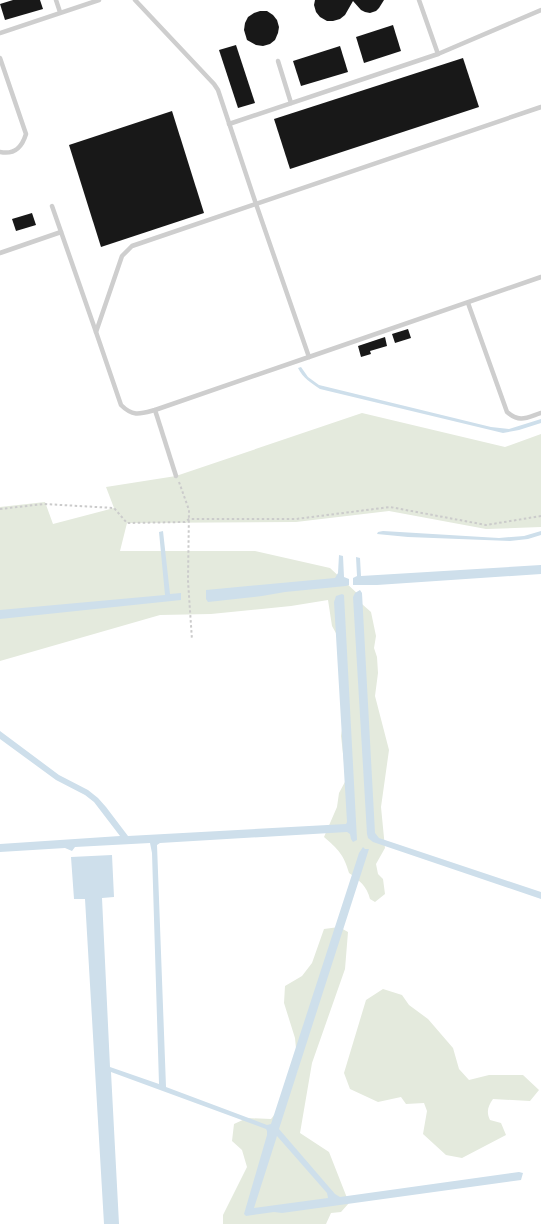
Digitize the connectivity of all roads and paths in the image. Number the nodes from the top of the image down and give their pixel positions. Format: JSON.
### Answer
{"nodes":[{"id":1,"x":56,"y":0,"type":"edge"},
{"id":2,"x":99,"y":0,"type":"edge"},
{"id":3,"x":135,"y":0,"type":"edge"},
{"id":4,"x":419,"y":0,"type":"edge"},
{"id":5,"x":541,"y":10,"type":"edge"},
{"id":6,"x":60,"y":12,"type":"junction"},
{"id":7,"x":0,"y":33,"type":"edge"},
{"id":8,"x":438,"y":54,"type":"junction"},
{"id":9,"x":0,"y":58,"type":"edge"},
{"id":10,"x":278,"y":61,"type":"dead end"},
{"id":11,"x":291,"y":103,"type":"junction"},
{"id":12,"x":541,"y":107,"type":"edge"},
{"id":13,"x":229,"y":124,"type":"junction"},
{"id":14,"x":0,"y":152,"type":"edge"},
{"id":15,"x":256,"y":204,"type":"junction"},
{"id":16,"x":52,"y":206,"type":"dead end"},
{"id":17,"x":61,"y":232,"type":"junction"},
{"id":18,"x":0,"y":254,"type":"edge"},
{"id":19,"x":541,"y":278,"type":"edge"},
{"id":20,"x":468,"y":303,"type":"junction"},
{"id":21,"x":96,"y":332,"type":"junction"},
{"id":22,"x":309,"y":356,"type":"junction"},
{"id":23,"x":155,"y":410,"type":"junction"},
{"id":24,"x":541,"y":413,"type":"edge"},
{"id":25,"x":176,"y":476,"type":"joint"},
{"id":26,"x":0,"y":509,"type":"edge"},
{"id":27,"x":541,"y":516,"type":"edge"},
{"id":28,"x":189,"y":519,"type":"junction"},
{"id":29,"x":192,"y":640,"type":"dead end"}],
"edges":[{"from":1,"to":6,"type":"lane"},
{"from":2,"to":6,"type":"lane"},
{"from":3,"to":13,"type":"lane"},
{"from":4,"to":8,"type":"lane"},
{"from":5,"to":8,"type":"lane"},
{"from":6,"to":7,"type":"lane"},
{"from":8,"to":11,"type":"lane"},
{"from":9,"to":14,"type":"lane"},
{"from":10,"to":11,"type":"lane"},
{"from":11,"to":13,"type":"lane"},
{"from":12,"to":15,"type":"lane"},
{"from":13,"to":15,"type":"lane"},
{"from":15,"to":21,"type":"lane"},
{"from":15,"to":22,"type":"lane"},
{"from":16,"to":17,"type":"lane"},
{"from":17,"to":18,"type":"lane"},
{"from":17,"to":21,"type":"lane"},
{"from":19,"to":20,"type":"lane"},
{"from":20,"to":22,"type":"lane"},
{"from":20,"to":24,"type":"lane"},
{"from":21,"to":23,"type":"lane"},
{"from":22,"to":23,"type":"lane"},
{"from":23,"to":25,"type":"lane"},
{"from":25,"to":28,"type":"path"},
{"from":26,"to":28,"type":"path"},
{"from":27,"to":28,"type":"path"},
{"from":28,"to":29,"type":"path"}]}
